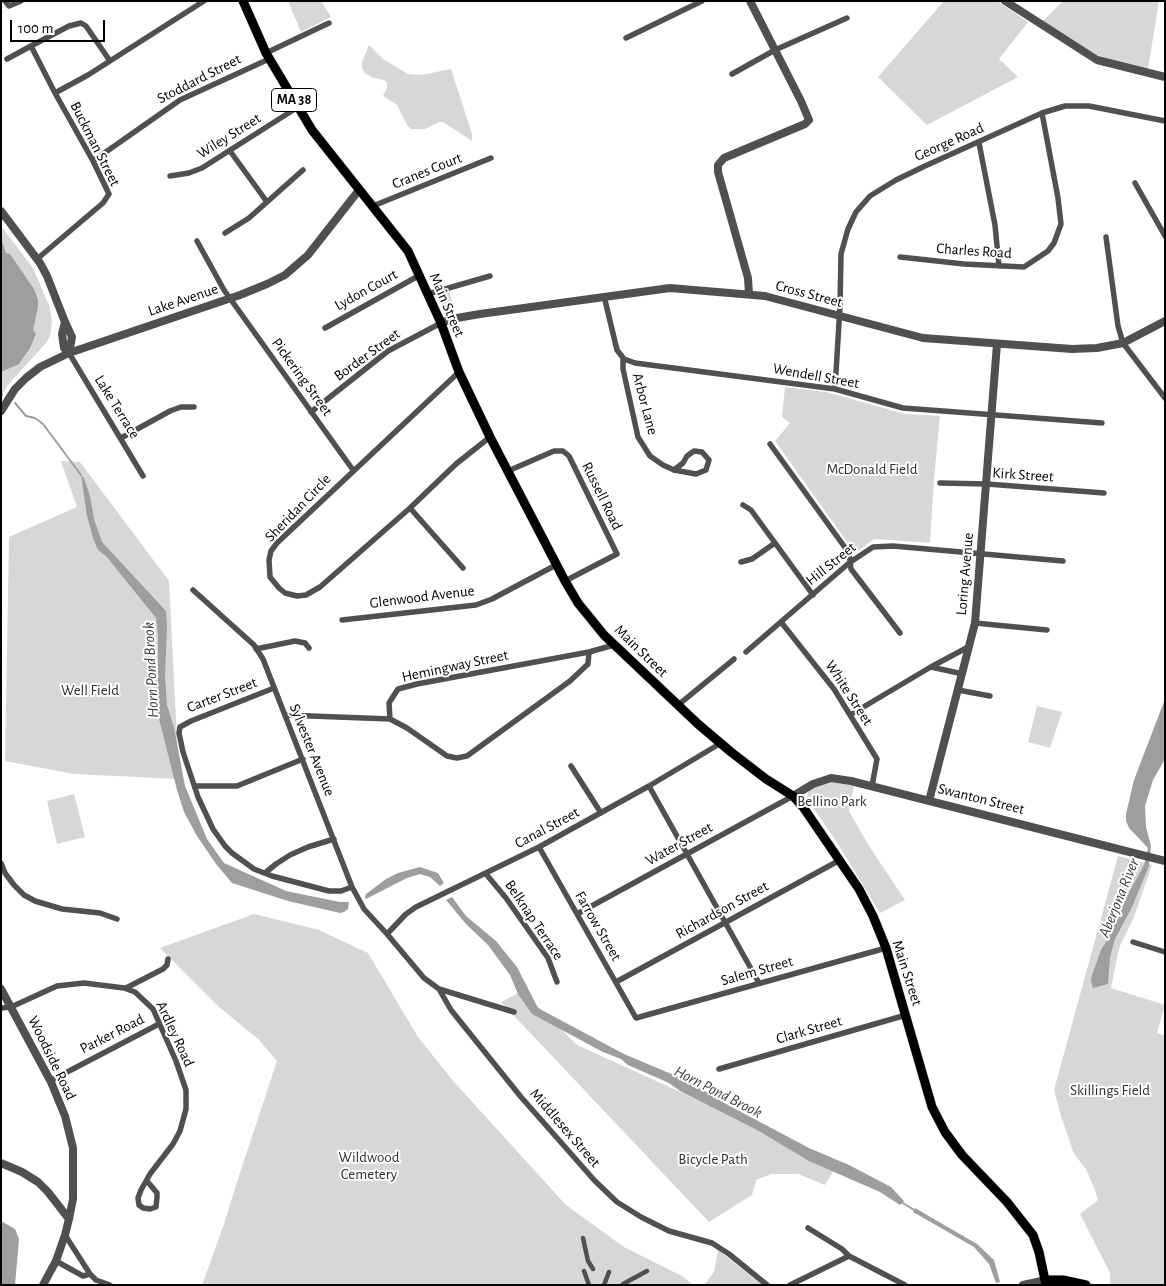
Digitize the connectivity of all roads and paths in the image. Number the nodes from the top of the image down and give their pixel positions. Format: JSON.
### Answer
{"nodes":[{"id":1,"x":21,"y":1,"type":"edge"},
{"id":2,"x":204,"y":1,"type":"edge"},
{"id":3,"x":243,"y":1,"type":"edge"},
{"id":4,"x":702,"y":1,"type":"edge"},
{"id":5,"x":750,"y":1,"type":"edge"},
{"id":6,"x":1005,"y":1,"type":"edge"},
{"id":7,"x":7,"y":3,"type":"edge"},
{"id":8,"x":847,"y":18,"type":"dead end"},
{"id":9,"x":329,"y":23,"type":"dead end"},
{"id":10,"x":626,"y":38,"type":"dead end"},
{"id":11,"x":31,"y":46,"type":"junction"},
{"id":12,"x":776,"y":50,"type":"junction"},
{"id":13,"x":268,"y":56,"type":"junction"},
{"id":14,"x":7,"y":59,"type":"dead end"},
{"id":15,"x":110,"y":61,"type":"junction"},
{"id":16,"x":732,"y":74,"type":"dead end"},
{"id":17,"x":1165,"y":77,"type":"edge"},
{"id":18,"x":55,"y":93,"type":"junction"},
{"id":19,"x":298,"y":107,"type":"junction"},
{"id":20,"x":1042,"y":113,"type":"junction"},
{"id":21,"x":1165,"y":120,"type":"edge"},
{"id":22,"x":979,"y":143,"type":"junction"},
{"id":23,"x":230,"y":151,"type":"junction"},
{"id":24,"x":491,"y":158,"type":"dead end"},
{"id":25,"x":92,"y":160,"type":"junction"},
{"id":26,"x":303,"y":170,"type":"dead end"},
{"id":27,"x":170,"y":176,"type":"dead end"},
{"id":28,"x":1136,"y":183,"type":"dead end"},
{"id":29,"x":359,"y":190,"type":"junction"},
{"id":30,"x":267,"y":202,"type":"junction"},
{"id":31,"x":373,"y":206,"type":"junction"},
{"id":32,"x":1,"y":210,"type":"edge"},
{"id":33,"x":225,"y":232,"type":"dead end"},
{"id":34,"x":1165,"y":236,"type":"edge"},
{"id":35,"x":1106,"y":237,"type":"dead end"},
{"id":36,"x":197,"y":241,"type":"dead end"},
{"id":37,"x":900,"y":257,"type":"dead end"},
{"id":38,"x":37,"y":259,"type":"junction"},
{"id":39,"x":999,"y":266,"type":"junction"},
{"id":40,"x":420,"y":275,"type":"junction"},
{"id":41,"x":490,"y":276,"type":"dead end"},
{"id":42,"x":428,"y":294,"type":"junction"},
{"id":43,"x":749,"y":294,"type":"junction"},
{"id":44,"x":604,"y":296,"type":"junction"},
{"id":45,"x":230,"y":298,"type":"junction"},
{"id":46,"x":839,"y":316,"type":"junction"},
{"id":47,"x":1165,"y":321,"type":"edge"},
{"id":48,"x":441,"y":323,"type":"junction"},
{"id":49,"x":325,"y":328,"type":"dead end"},
{"id":50,"x":1123,"y":343,"type":"junction"},
{"id":51,"x":997,"y":344,"type":"junction"},
{"id":52,"x":68,"y":352,"type":"junction"},
{"id":53,"x":623,"y":358,"type":"junction"},
{"id":54,"x":459,"y":372,"type":"junction"},
{"id":55,"x":835,"y":389,"type":"junction"},
{"id":56,"x":1165,"y":398,"type":"edge"},
{"id":57,"x":194,"y":407,"type":"dead end"},
{"id":58,"x":1,"y":412,"type":"edge"},
{"id":59,"x":311,"y":412,"type":"junction"},
{"id":60,"x":992,"y":414,"type":"junction"},
{"id":61,"x":1102,"y":423,"type":"dead end"},
{"id":62,"x":490,"y":437,"type":"junction"},
{"id":63,"x":121,"y":438,"type":"junction"},
{"id":64,"x":770,"y":444,"type":"dead end"},
{"id":65,"x":353,"y":470,"type":"junction"},
{"id":66,"x":674,"y":470,"type":"junction"},
{"id":67,"x":508,"y":471,"type":"junction"},
{"id":68,"x":143,"y":476,"type":"dead end"},
{"id":69,"x":940,"y":483,"type":"dead end"},
{"id":70,"x":987,"y":484,"type":"junction"},
{"id":71,"x":1104,"y":494,"type":"dead end"},
{"id":72,"x":743,"y":505,"type":"dead end"},
{"id":73,"x":410,"y":508,"type":"junction"},
{"id":74,"x":774,"y":543,"type":"junction"},
{"id":75,"x":981,"y":553,"type":"junction"},
{"id":76,"x":1062,"y":560,"type":"dead end"},
{"id":77,"x":742,"y":562,"type":"dead end"},
{"id":78,"x":849,"y":563,"type":"junction"},
{"id":79,"x":556,"y":565,"type":"junction"},
{"id":80,"x":463,"y":568,"type":"dead end"},
{"id":81,"x":565,"y":581,"type":"junction"},
{"id":82,"x":193,"y":590,"type":"dead end"},
{"id":83,"x":813,"y":595,"type":"junction"},
{"id":84,"x":342,"y":620,"type":"dead end"},
{"id":85,"x":781,"y":622,"type":"junction"},
{"id":86,"x":975,"y":623,"type":"junction"},
{"id":87,"x":1046,"y":630,"type":"dead end"},
{"id":88,"x":900,"y":633,"type":"dead end"},
{"id":89,"x":614,"y":645,"type":"junction"},
{"id":90,"x":970,"y":646,"type":"junction"},
{"id":91,"x":256,"y":648,"type":"junction"},
{"id":92,"x":308,"y":648,"type":"dead end"},
{"id":93,"x":589,"y":652,"type":"junction"},
{"id":94,"x":746,"y":652,"type":"dead end"},
{"id":95,"x":734,"y":659,"type":"dead end"},
{"id":96,"x":931,"y":667,"type":"junction"},
{"id":97,"x":963,"y":674,"type":"junction"},
{"id":98,"x":274,"y":688,"type":"junction"},
{"id":99,"x":958,"y":690,"type":"junction"},
{"id":100,"x":990,"y":696,"type":"dead end"},
{"id":101,"x":678,"y":705,"type":"junction"},
{"id":102,"x":285,"y":715,"type":"junction"},
{"id":103,"x":850,"y":715,"type":"junction"},
{"id":104,"x":390,"y":719,"type":"junction"},
{"id":105,"x":721,"y":744,"type":"junction"},
{"id":106,"x":303,"y":759,"type":"junction"},
{"id":107,"x":571,"y":766,"type":"dead end"},
{"id":108,"x":194,"y":786,"type":"junction"},
{"id":109,"x":649,"y":786,"type":"junction"},
{"id":110,"x":872,"y":786,"type":"junction"},
{"id":111,"x":793,"y":796,"type":"junction"},
{"id":112,"x":929,"y":801,"type":"junction"},
{"id":113,"x":601,"y":813,"type":"junction"},
{"id":114,"x":334,"y":839,"type":"junction"},
{"id":115,"x":539,"y":847,"type":"junction"},
{"id":116,"x":686,"y":855,"type":"junction"},
{"id":117,"x":840,"y":860,"type":"junction"},
{"id":118,"x":1165,"y":861,"type":"edge"},
{"id":119,"x":1,"y":863,"type":"edge"},
{"id":120,"x":265,"y":873,"type":"junction"},
{"id":121,"x":486,"y":874,"type":"junction"},
{"id":122,"x":352,"y":887,"type":"junction"},
{"id":123,"x":577,"y":914,"type":"junction"},
{"id":124,"x":118,"y":919,"type":"dead end"},
{"id":125,"x":725,"y":922,"type":"junction"},
{"id":126,"x":387,"y":934,"type":"junction"},
{"id":127,"x":1133,"y":942,"type":"dead end"},
{"id":128,"x":886,"y":948,"type":"junction"},
{"id":129,"x":1165,"y":952,"type":"edge"},
{"id":130,"x":168,"y":959,"type":"dead end"},
{"id":131,"x":557,"y":982,"type":"dead end"},
{"id":132,"x":616,"y":982,"type":"junction"},
{"id":133,"x":760,"y":983,"type":"junction"},
{"id":134,"x":126,"y":988,"type":"junction"},
{"id":135,"x":439,"y":989,"type":"junction"},
{"id":136,"x":1,"y":990,"type":"edge"},
{"id":137,"x":11,"y":1007,"type":"junction"},
{"id":138,"x":1,"y":1008,"type":"edge"},
{"id":139,"x":514,"y":1012,"type":"dead end"},
{"id":140,"x":906,"y":1015,"type":"junction"},
{"id":141,"x":636,"y":1018,"type":"joint"},
{"id":142,"x":159,"y":1024,"type":"junction"},
{"id":143,"x":719,"y":1069,"type":"dead end"},
{"id":144,"x":50,"y":1081,"type":"junction"},
{"id":145,"x":1,"y":1163,"type":"edge"},
{"id":146,"x":147,"y":1181,"type":"junction"},
{"id":147,"x":69,"y":1219,"type":"junction"},
{"id":148,"x":808,"y":1228,"type":"dead end"},
{"id":149,"x":65,"y":1235,"type":"junction"},
{"id":150,"x":583,"y":1238,"type":"dead end"},
{"id":151,"x":850,"y":1256,"type":"junction"},
{"id":152,"x":56,"y":1261,"type":"junction"},
{"id":153,"x":592,"y":1269,"type":"dead end"},
{"id":154,"x":584,"y":1271,"type":"dead end"},
{"id":155,"x":647,"y":1271,"type":"dead end"},
{"id":156,"x":609,"y":1272,"type":"dead end"},
{"id":157,"x":90,"y":1274,"type":"junction"},
{"id":158,"x":1046,"y":1283,"type":"edge"},
{"id":159,"x":623,"y":1284,"type":"edge"},
{"id":160,"x":43,"y":1285,"type":"edge"},
{"id":161,"x":110,"y":1285,"type":"edge"},
{"id":162,"x":589,"y":1285,"type":"edge"},
{"id":163,"x":604,"y":1285,"type":"edge"},
{"id":164,"x":768,"y":1285,"type":"edge"},
{"id":165,"x":790,"y":1285,"type":"edge"},
{"id":166,"x":905,"y":1285,"type":"edge"},
{"id":167,"x":1023,"y":1285,"type":"edge"},
{"id":168,"x":1086,"y":1285,"type":"edge"}],
"edges":[{"from":1,"to":7,"type":"street"},
{"from":2,"to":15,"type":"street","name":"Buckman Street"},
{"from":3,"to":13,"type":"main road","name":"Main Street","number":"MA 38"},
{"from":4,"to":10,"type":"street"},
{"from":5,"to":12,"type":"street"},
{"from":6,"to":17,"type":"street"},
{"from":8,"to":12,"type":"street"},
{"from":9,"to":13,"type":"street","name":"Stoddard Street"},
{"from":11,"to":14,"type":"street"},
{"from":11,"to":15,"type":"street"},
{"from":11,"to":18,"type":"street"},
{"from":12,"to":16,"type":"street"},
{"from":12,"to":43,"type":"street"},
{"from":13,"to":19,"type":"main road","name":"Main Street","number":"MA 38"},
{"from":13,"to":25,"type":"street","name":"Stoddard Street"},
{"from":15,"to":18,"type":"street","name":"Buckman Street"},
{"from":18,"to":25,"type":"street","name":"Buckman Street"},
{"from":19,"to":23,"type":"street","name":"Wiley Street"},
{"from":19,"to":29,"type":"main road","name":"Main Street","number":"MA 38"},
{"from":20,"to":21,"type":"street","name":"George Road"},
{"from":20,"to":22,"type":"street","name":"George Road"},
{"from":20,"to":39,"type":"street","name":"Charles Road"},
{"from":22,"to":39,"type":"street"},
{"from":22,"to":46,"type":"street","name":"George Road"},
{"from":23,"to":27,"type":"street","name":"Wiley Street"},
{"from":23,"to":30,"type":"street"},
{"from":24,"to":31,"type":"street","name":"Cranes Court"},
{"from":25,"to":38,"type":"street","name":"Buckman Street"},
{"from":26,"to":30,"type":"street"},
{"from":28,"to":34,"type":"street"},
{"from":29,"to":31,"type":"main road","name":"Main Street","number":"MA 38"},
{"from":29,"to":45,"type":"street","name":"Lake Avenue"},
{"from":30,"to":33,"type":"street"},
{"from":31,"to":40,"type":"main road","name":"Main Street","number":"MA 38"},
{"from":32,"to":38,"type":"street"},
{"from":35,"to":50,"type":"street"},
{"from":36,"to":45,"type":"street","name":"Pickering Street"},
{"from":37,"to":39,"type":"street","name":"Charles Road"},
{"from":38,"to":52,"type":"street"},
{"from":40,"to":42,"type":"main road","name":"Main Street","number":"MA 38"},
{"from":40,"to":49,"type":"street","name":"Lydon Court"},
{"from":41,"to":42,"type":"street"},
{"from":42,"to":48,"type":"main road","name":"Main Street","number":"MA 38"},
{"from":43,"to":44,"type":"street","name":"Cross Street"},
{"from":43,"to":46,"type":"street","name":"Cross Street"},
{"from":44,"to":48,"type":"street","name":"Cross Street"},
{"from":44,"to":53,"type":"street"},
{"from":45,"to":52,"type":"street","name":"Lake Avenue"},
{"from":45,"to":59,"type":"street","name":"Pickering Street"},
{"from":46,"to":51,"type":"street","name":"Cross Street"},
{"from":46,"to":55,"type":"street"},
{"from":47,"to":50,"type":"street","name":"Cross Street"},
{"from":48,"to":54,"type":"main road","name":"Main Street","number":"MA 38"},
{"from":48,"to":59,"type":"street","name":"Border Street"},
{"from":50,"to":51,"type":"street","name":"Cross Street"},
{"from":50,"to":56,"type":"street"},
{"from":51,"to":60,"type":"street","name":"Loring Avenue"},
{"from":52,"to":58,"type":"street","name":"Lake Avenue"},
{"from":52,"to":63,"type":"street","name":"Lake Terrace"},
{"from":53,"to":55,"type":"street","name":"Wendell Street"},
{"from":53,"to":66,"type":"street","name":"Arbor Lane"},
{"from":54,"to":62,"type":"main road","name":"Main Street","number":"MA 38"},
{"from":54,"to":65,"type":"street","name":"Sheridan Circle"},
{"from":55,"to":60,"type":"street","name":"Wendell Street"},
{"from":57,"to":63,"type":"street"},
{"from":59,"to":65,"type":"street","name":"Pickering Street"},
{"from":60,"to":61,"type":"street","name":"Wendell Street"},
{"from":60,"to":70,"type":"street","name":"Loring Avenue"},
{"from":62,"to":67,"type":"main road","name":"Main Street","number":"MA 38"},
{"from":62,"to":73,"type":"street","name":"Sheridan Circle"},
{"from":63,"to":68,"type":"street","name":"Lake Terrace"},
{"from":64,"to":78,"type":"street"},
{"from":65,"to":73,"type":"street","name":"Sheridan Circle"},
{"from":66,"to":66,"type":"street","name":"Arbor Lane"},
{"from":67,"to":79,"type":"main road","name":"Main Street","number":"MA 38"},
{"from":67,"to":81,"type":"street","name":"Russell Road"},
{"from":69,"to":70,"type":"street","name":"Kirk Street"},
{"from":70,"to":71,"type":"street","name":"Kirk Street"},
{"from":70,"to":75,"type":"street","name":"Loring Avenue"},
{"from":72,"to":74,"type":"street"},
{"from":73,"to":80,"type":"street"},
{"from":74,"to":77,"type":"street"},
{"from":74,"to":83,"type":"street"},
{"from":75,"to":76,"type":"street","name":"Hill Street"},
{"from":75,"to":78,"type":"street","name":"Hill Street"},
{"from":75,"to":86,"type":"street","name":"Loring Avenue"},
{"from":78,"to":83,"type":"street","name":"Hill Street"},
{"from":78,"to":88,"type":"street"},
{"from":79,"to":81,"type":"main road","name":"Main Street","number":"MA 38"},
{"from":79,"to":84,"type":"street","name":"Glenwood Avenue"},
{"from":81,"to":89,"type":"main road","name":"Main Street","number":"MA 38"},
{"from":82,"to":91,"type":"street","name":"Sylvester Avenue"},
{"from":83,"to":85,"type":"street","name":"Hill Street"},
{"from":85,"to":94,"type":"street","name":"Hill Street"},
{"from":85,"to":103,"type":"street","name":"White Street"},
{"from":86,"to":87,"type":"street"},
{"from":86,"to":90,"type":"street","name":"Loring Avenue"},
{"from":89,"to":93,"type":"street","name":"Hemingway Street"},
{"from":89,"to":101,"type":"main road","name":"Main Street","number":"MA 38"},
{"from":90,"to":96,"type":"street"},
{"from":90,"to":97,"type":"street","name":"Loring Avenue"},
{"from":91,"to":92,"type":"street"},
{"from":91,"to":98,"type":"street","name":"Sylvester Avenue"},
{"from":93,"to":104,"type":"street","name":"Hemingway Street"},
{"from":93,"to":104,"type":"street"},
{"from":95,"to":101,"type":"street"},
{"from":96,"to":97,"type":"street"},
{"from":96,"to":103,"type":"street"},
{"from":97,"to":99,"type":"street","name":"Loring Avenue"},
{"from":98,"to":102,"type":"street","name":"Sylvester Avenue"},
{"from":98,"to":108,"type":"street","name":"Carter Street"},
{"from":99,"to":100,"type":"street"},
{"from":99,"to":112,"type":"street","name":"Loring Avenue"},
{"from":101,"to":105,"type":"main road","name":"Main Street","number":"MA 38"},
{"from":102,"to":104,"type":"street"},
{"from":102,"to":106,"type":"street","name":"Sylvester Avenue"},
{"from":103,"to":110,"type":"street","name":"White Street"},
{"from":105,"to":109,"type":"street","name":"Canal Street"},
{"from":105,"to":111,"type":"main road","name":"Main Street","number":"MA 38"},
{"from":106,"to":108,"type":"street"},
{"from":106,"to":114,"type":"street","name":"Sylvester Avenue"},
{"from":107,"to":113,"type":"street"},
{"from":108,"to":120,"type":"street"},
{"from":109,"to":113,"type":"street","name":"Canal Street"},
{"from":109,"to":116,"type":"street"},
{"from":110,"to":111,"type":"street","name":"Swanton Street"},
{"from":110,"to":112,"type":"street","name":"Swanton Street"},
{"from":111,"to":116,"type":"street","name":"Water Street"},
{"from":111,"to":117,"type":"main road","name":"Main Street","number":"MA 38"},
{"from":112,"to":118,"type":"street","name":"Swanton Street"},
{"from":113,"to":115,"type":"street","name":"Canal Street"},
{"from":114,"to":120,"type":"street"},
{"from":114,"to":122,"type":"street","name":"Sylvester Avenue"},
{"from":115,"to":121,"type":"street","name":"Canal Street"},
{"from":115,"to":123,"type":"street","name":"Farrow Street"},
{"from":116,"to":123,"type":"street","name":"Water Street"},
{"from":116,"to":125,"type":"street"},
{"from":117,"to":125,"type":"street","name":"Richardson Street"},
{"from":117,"to":128,"type":"main road","name":"Main Street","number":"MA 38"},
{"from":119,"to":124,"type":"street"},
{"from":120,"to":122,"type":"street"},
{"from":121,"to":126,"type":"street","name":"Canal Street"},
{"from":121,"to":131,"type":"street","name":"Belknap Terrace"},
{"from":122,"to":126,"type":"street","name":"Sylvester Avenue"},
{"from":123,"to":132,"type":"street","name":"Farrow Street"},
{"from":125,"to":132,"type":"street","name":"Richardson Street"},
{"from":125,"to":133,"type":"street"},
{"from":126,"to":135,"type":"street","name":"Middlesex Street"},
{"from":127,"to":129,"type":"street"},
{"from":128,"to":133,"type":"street","name":"Salem Street"},
{"from":128,"to":140,"type":"main road","name":"Main Street","number":"MA 38"},
{"from":130,"to":134,"type":"street"},
{"from":132,"to":141,"type":"street","name":"Farrow Street"},
{"from":133,"to":141,"type":"street","name":"Salem Street"},
{"from":134,"to":137,"type":"street","name":"Ardley Road"},
{"from":134,"to":142,"type":"street","name":"Ardley Road"},
{"from":135,"to":139,"type":"street"},
{"from":135,"to":164,"type":"street","name":"Middlesex Street"},
{"from":136,"to":137,"type":"street","name":"Woodside Road"},
{"from":137,"to":138,"type":"street"},
{"from":137,"to":144,"type":"street","name":"Woodside Road"},
{"from":140,"to":143,"type":"street","name":"Clark Street"},
{"from":140,"to":158,"type":"main road","name":"Main Street","number":"MA 38"},
{"from":142,"to":144,"type":"street","name":"Parker Road"},
{"from":142,"to":146,"type":"street","name":"Ardley Road"},
{"from":144,"to":147,"type":"street","name":"Woodside Road"},
{"from":145,"to":147,"type":"street"},
{"from":146,"to":146,"type":"street"},
{"from":147,"to":149,"type":"street","name":"Woodside Road"},
{"from":148,"to":151,"type":"street"},
{"from":149,"to":152,"type":"street","name":"Woodside Road"},
{"from":149,"to":157,"type":"street"},
{"from":150,"to":153,"type":"street"},
{"from":151,"to":165,"type":"street"},
{"from":151,"to":166,"type":"street"},
{"from":152,"to":157,"type":"street"},
{"from":152,"to":160,"type":"street","name":"Woodside Road"},
{"from":154,"to":162,"type":"street"},
{"from":155,"to":159,"type":"street"},
{"from":156,"to":163,"type":"street"},
{"from":157,"to":161,"type":"street"},
{"from":158,"to":167,"type":"street"},
{"from":158,"to":168,"type":"main road"}]}
